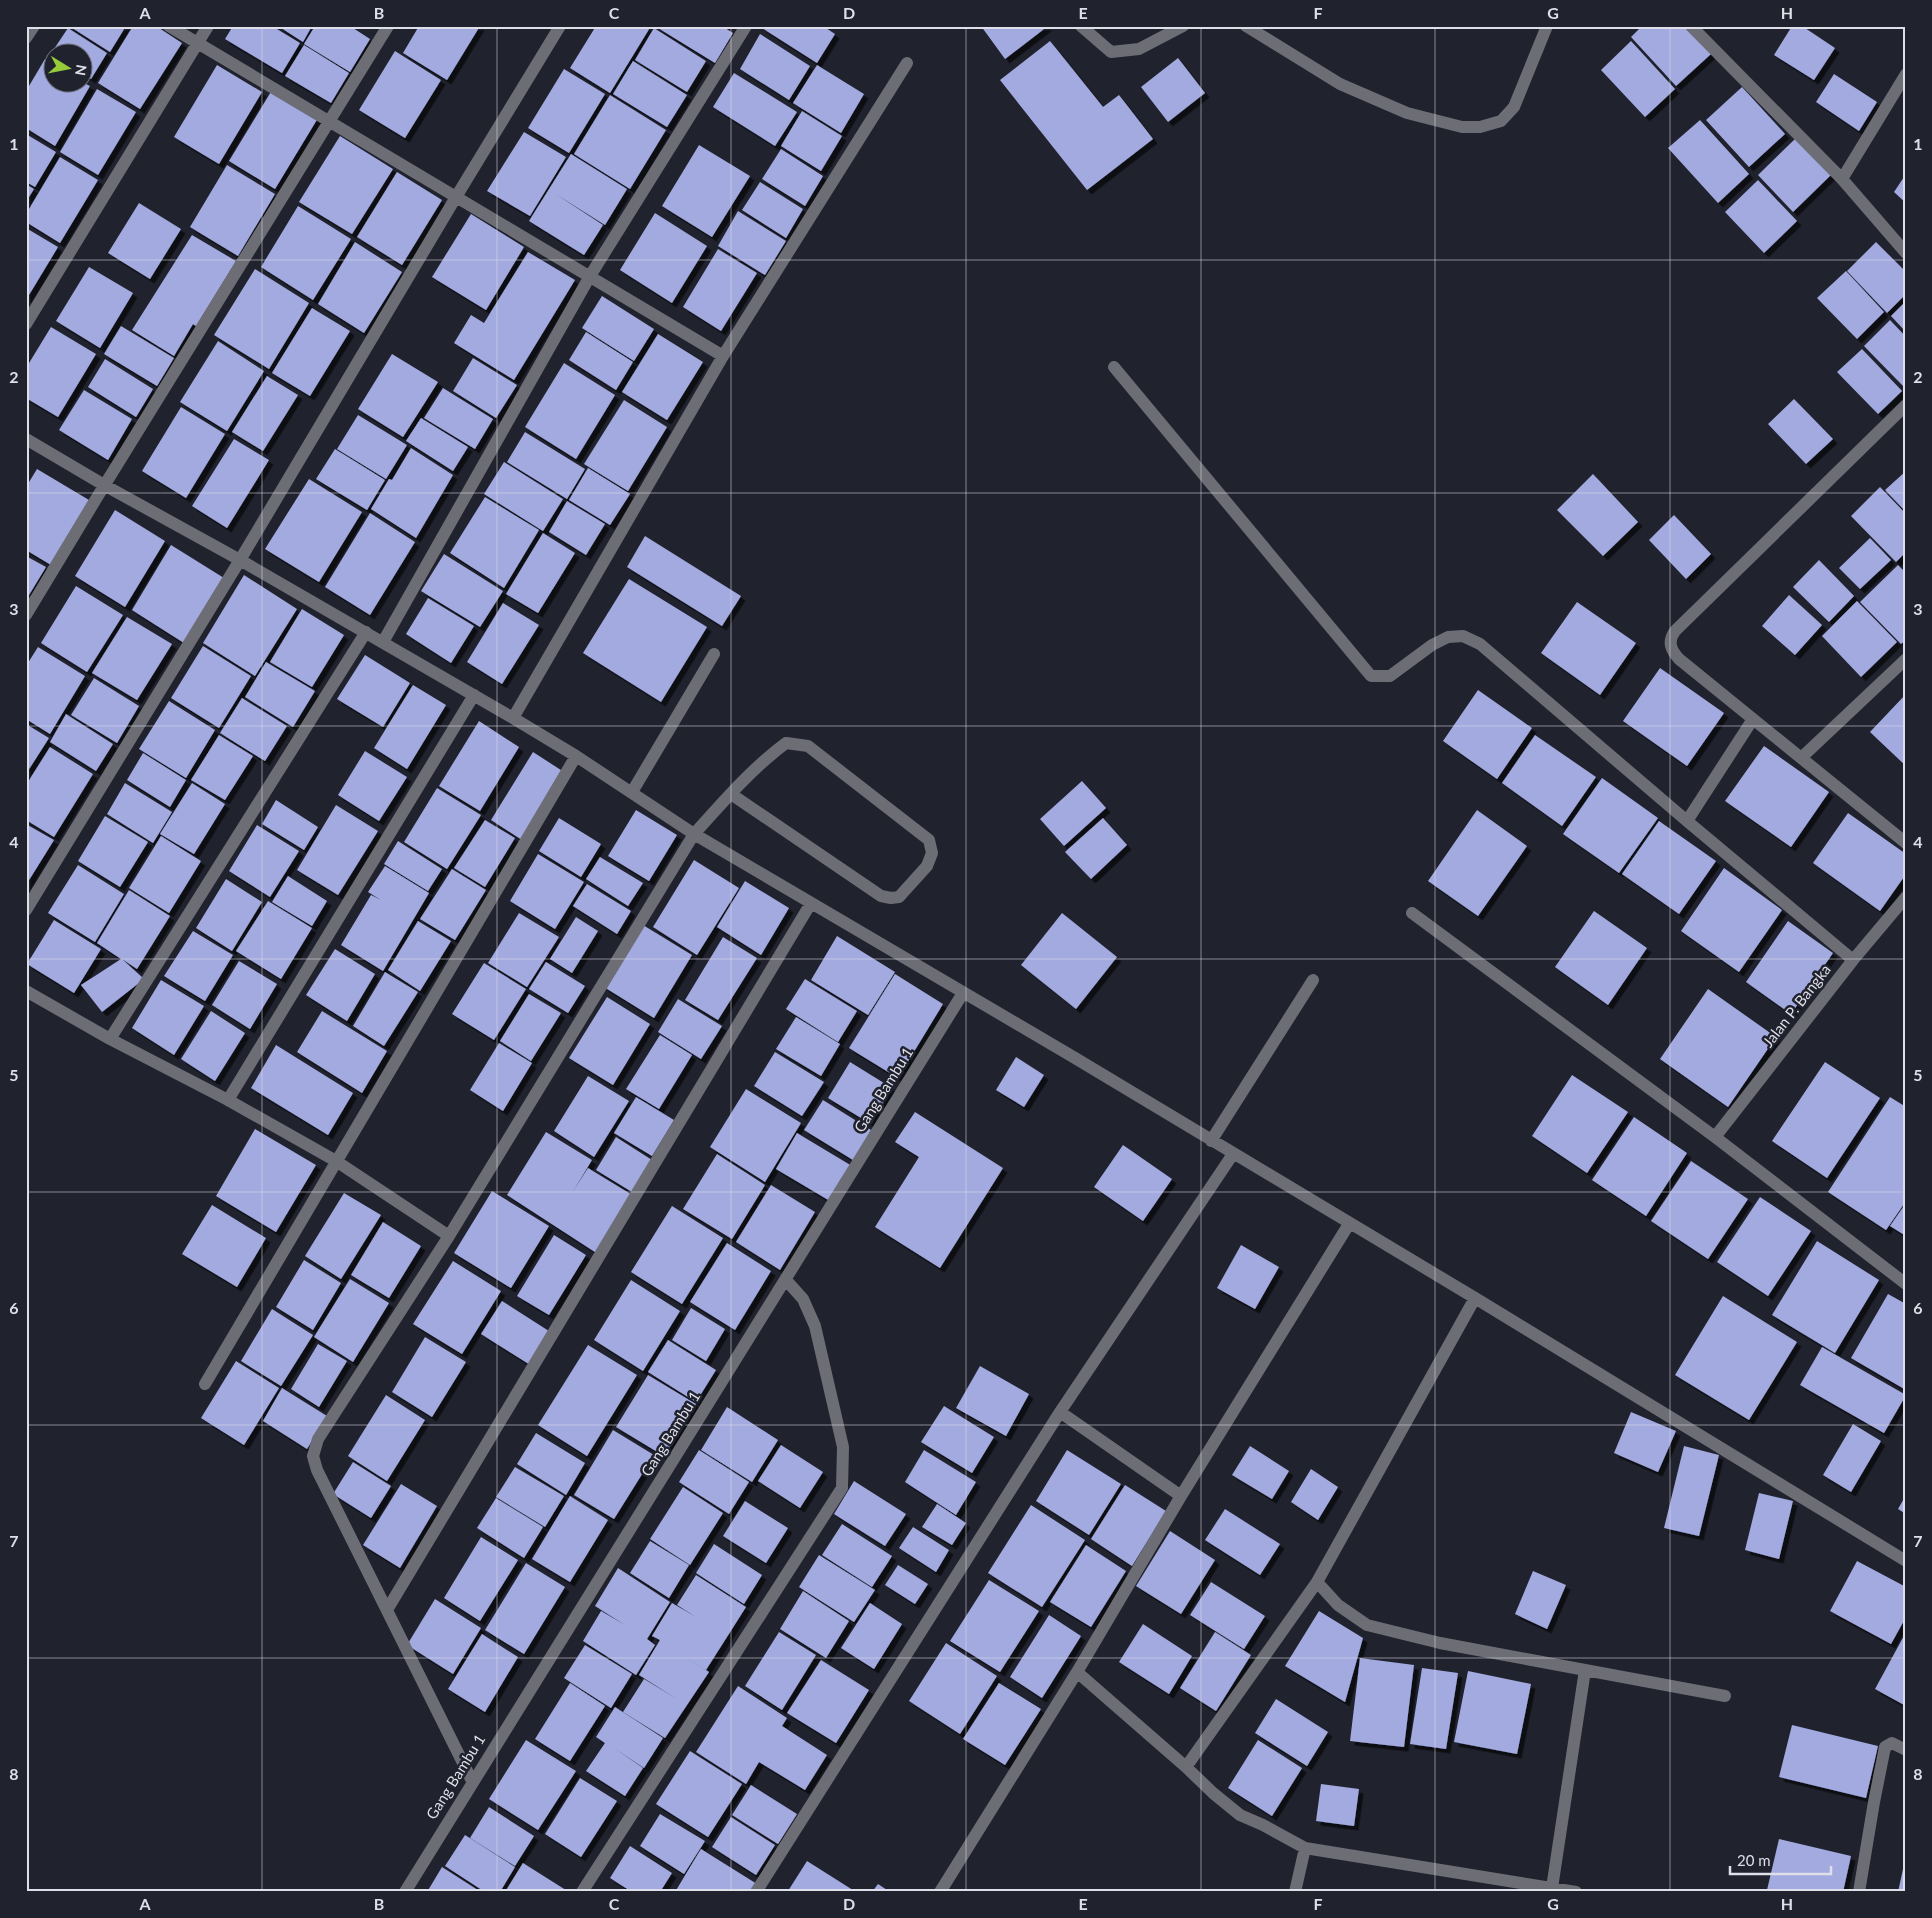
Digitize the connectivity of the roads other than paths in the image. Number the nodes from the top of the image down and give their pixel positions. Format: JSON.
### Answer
{"nodes":[{"id":1,"x":34,"y":26,"type":"edge"},
{"id":2,"x":169,"y":26,"type":"edge"},
{"id":3,"x":208,"y":26,"type":"edge"},
{"id":4,"x":388,"y":26,"type":"edge"},
{"id":5,"x":560,"y":26,"type":"edge"},
{"id":6,"x":746,"y":26,"type":"edge"},
{"id":7,"x":1081,"y":26,"type":"edge"},
{"id":8,"x":1183,"y":26,"type":"edge"},
{"id":9,"x":1246,"y":26,"type":"edge"},
{"id":10,"x":1547,"y":26,"type":"edge"},
{"id":11,"x":1691,"y":26,"type":"edge"},
{"id":12,"x":26,"y":38,"type":"edge"},
{"id":13,"x":198,"y":43,"type":"junction"},
{"id":14,"x":907,"y":63,"type":"dead end"},
{"id":15,"x":1906,"y":74,"type":"edge"},
{"id":16,"x":328,"y":120,"type":"junction"},
{"id":17,"x":1842,"y":180,"type":"junction"},
{"id":18,"x":456,"y":196,"type":"junction"},
{"id":19,"x":1906,"y":253,"type":"edge"},
{"id":20,"x":590,"y":276,"type":"junction"},
{"id":21,"x":26,"y":324,"type":"edge"},
{"id":22,"x":723,"y":356,"type":"junction"},
{"id":23,"x":1114,"y":368,"type":"dead end"},
{"id":24,"x":1906,"y":405,"type":"edge"},
{"id":25,"x":26,"y":439,"type":"edge"},
{"id":26,"x":104,"y":485,"type":"junction"},
{"id":27,"x":240,"y":560,"type":"junction"},
{"id":28,"x":26,"y":615,"type":"edge"},
{"id":29,"x":366,"y":632,"type":"junction"},
{"id":30,"x":383,"y":642,"type":"junction"},
{"id":31,"x":714,"y":654,"type":"dead end"},
{"id":32,"x":1906,"y":659,"type":"edge"},
{"id":33,"x":474,"y":695,"type":"junction"},
{"id":34,"x":513,"y":718,"type":"junction"},
{"id":35,"x":1753,"y":719,"type":"junction"},
{"id":36,"x":576,"y":756,"type":"junction"},
{"id":37,"x":1801,"y":758,"type":"junction"},
{"id":38,"x":632,"y":792,"type":"junction"},
{"id":39,"x":731,"y":794,"type":"junction"},
{"id":40,"x":1686,"y":821,"type":"junction"},
{"id":41,"x":694,"y":834,"type":"junction"},
{"id":42,"x":1906,"y":843,"type":"edge"},
{"id":43,"x":1906,"y":897,"type":"edge"},
{"id":44,"x":811,"y":903,"type":"junction"},
{"id":45,"x":26,"y":910,"type":"edge"},
{"id":46,"x":1412,"y":913,"type":"dead end"},
{"id":47,"x":1853,"y":960,"type":"junction"},
{"id":48,"x":1313,"y":980,"type":"dead end"},
{"id":49,"x":26,"y":991,"type":"edge"},
{"id":50,"x":964,"y":993,"type":"junction"},
{"id":51,"x":110,"y":1039,"type":"junction"},
{"id":52,"x":228,"y":1100,"type":"junction"},
{"id":53,"x":1715,"y":1137,"type":"junction"},
{"id":54,"x":1211,"y":1141,"type":"junction"},
{"id":55,"x":1233,"y":1154,"type":"junction"},
{"id":56,"x":336,"y":1161,"type":"junction"},
{"id":57,"x":1349,"y":1224,"type":"junction"},
{"id":58,"x":449,"y":1236,"type":"junction"},
{"id":59,"x":786,"y":1280,"type":"junction"},
{"id":60,"x":1906,"y":1284,"type":"edge"},
{"id":61,"x":1475,"y":1298,"type":"junction"},
{"id":62,"x":205,"y":1384,"type":"dead end"},
{"id":63,"x":1060,"y":1412,"type":"junction"},
{"id":64,"x":1181,"y":1496,"type":"junction"},
{"id":65,"x":1906,"y":1561,"type":"edge"},
{"id":66,"x":1316,"y":1582,"type":"junction"},
{"id":67,"x":388,"y":1610,"type":"junction"},
{"id":68,"x":1585,"y":1670,"type":"junction"},
{"id":69,"x":1077,"y":1672,"type":"junction"},
{"id":70,"x":1725,"y":1696,"type":"dead end"},
{"id":71,"x":1906,"y":1750,"type":"edge"},
{"id":72,"x":1186,"y":1767,"type":"junction"},
{"id":73,"x":472,"y":1782,"type":"junction"},
{"id":74,"x":1305,"y":1848,"type":"junction"},
{"id":75,"x":1552,"y":1888,"type":"junction"},
{"id":76,"x":405,"y":1892,"type":"edge"},
{"id":77,"x":582,"y":1892,"type":"edge"},
{"id":78,"x":756,"y":1892,"type":"edge"},
{"id":79,"x":940,"y":1892,"type":"edge"},
{"id":80,"x":1295,"y":1892,"type":"edge"},
{"id":81,"x":1576,"y":1892,"type":"edge"},
{"id":82,"x":1859,"y":1892,"type":"edge"}],
"edges":[{"from":1,"to":12,"type":"street"},
{"from":2,"to":13,"type":"street"},
{"from":3,"to":13,"type":"street"},
{"from":4,"to":16,"type":"street"},
{"from":5,"to":18,"type":"street"},
{"from":6,"to":20,"type":"street"},
{"from":7,"to":8,"type":"street"},
{"from":9,"to":10,"type":"street"},
{"from":11,"to":17,"type":"street"},
{"from":13,"to":16,"type":"street"},
{"from":13,"to":21,"type":"street"},
{"from":14,"to":22,"type":"street"},
{"from":15,"to":17,"type":"street"},
{"from":16,"to":18,"type":"street"},
{"from":16,"to":26,"type":"street"},
{"from":17,"to":19,"type":"street"},
{"from":18,"to":20,"type":"street"},
{"from":18,"to":27,"type":"street"},
{"from":20,"to":22,"type":"street"},
{"from":20,"to":30,"type":"street"},
{"from":22,"to":34,"type":"street"},
{"from":23,"to":40,"type":"street"},
{"from":24,"to":35,"type":"street"},
{"from":25,"to":26,"type":"street"},
{"from":26,"to":27,"type":"street"},
{"from":26,"to":28,"type":"street"},
{"from":27,"to":29,"type":"street"},
{"from":27,"to":45,"type":"street"},
{"from":29,"to":30,"type":"street"},
{"from":29,"to":51,"type":"street"},
{"from":30,"to":33,"type":"street"},
{"from":31,"to":38,"type":"street"},
{"from":32,"to":37,"type":"street"},
{"from":33,"to":34,"type":"street"},
{"from":33,"to":52,"type":"street"},
{"from":34,"to":36,"type":"street"},
{"from":35,"to":37,"type":"street"},
{"from":35,"to":40,"type":"street"},
{"from":36,"to":38,"type":"street"},
{"from":36,"to":56,"type":"street"},
{"from":37,"to":42,"type":"street"},
{"from":38,"to":41,"type":"street"},
{"from":39,"to":39,"type":"street"},
{"from":39,"to":41,"type":"street"},
{"from":40,"to":47,"type":"street"},
{"from":41,"to":44,"type":"street"},
{"from":41,"to":58,"type":"street"},
{"from":43,"to":47,"type":"street","name":"Jalan P. Bangka"},
{"from":44,"to":50,"type":"street"},
{"from":44,"to":67,"type":"street"},
{"from":46,"to":53,"type":"street"},
{"from":47,"to":53,"type":"street","name":"Jalan P. Bangka"},
{"from":48,"to":54,"type":"street"},
{"from":49,"to":51,"type":"street"},
{"from":50,"to":54,"type":"street"},
{"from":50,"to":59,"type":"street","name":"Gang Bambu 1"},
{"from":51,"to":52,"type":"street"},
{"from":52,"to":56,"type":"street"},
{"from":53,"to":60,"type":"street"},
{"from":54,"to":55,"type":"street"},
{"from":55,"to":57,"type":"street"},
{"from":55,"to":63,"type":"street"},
{"from":56,"to":58,"type":"street"},
{"from":56,"to":62,"type":"street"},
{"from":57,"to":61,"type":"street"},
{"from":57,"to":64,"type":"street"},
{"from":58,"to":67,"type":"street"},
{"from":59,"to":73,"type":"street","name":"Gang Bambu 1"},
{"from":59,"to":77,"type":"street"},
{"from":61,"to":65,"type":"street"},
{"from":61,"to":66,"type":"street"},
{"from":63,"to":64,"type":"street"},
{"from":63,"to":78,"type":"street"},
{"from":64,"to":69,"type":"street"},
{"from":66,"to":68,"type":"street"},
{"from":66,"to":72,"type":"street"},
{"from":67,"to":73,"type":"street"},
{"from":68,"to":70,"type":"street"},
{"from":68,"to":75,"type":"street"},
{"from":69,"to":72,"type":"street"},
{"from":69,"to":79,"type":"street"},
{"from":71,"to":82,"type":"street"},
{"from":72,"to":74,"type":"street"},
{"from":73,"to":76,"type":"street","name":"Gang Bambu 1"},
{"from":74,"to":75,"type":"street"},
{"from":74,"to":80,"type":"street"},
{"from":75,"to":81,"type":"street"}]}
